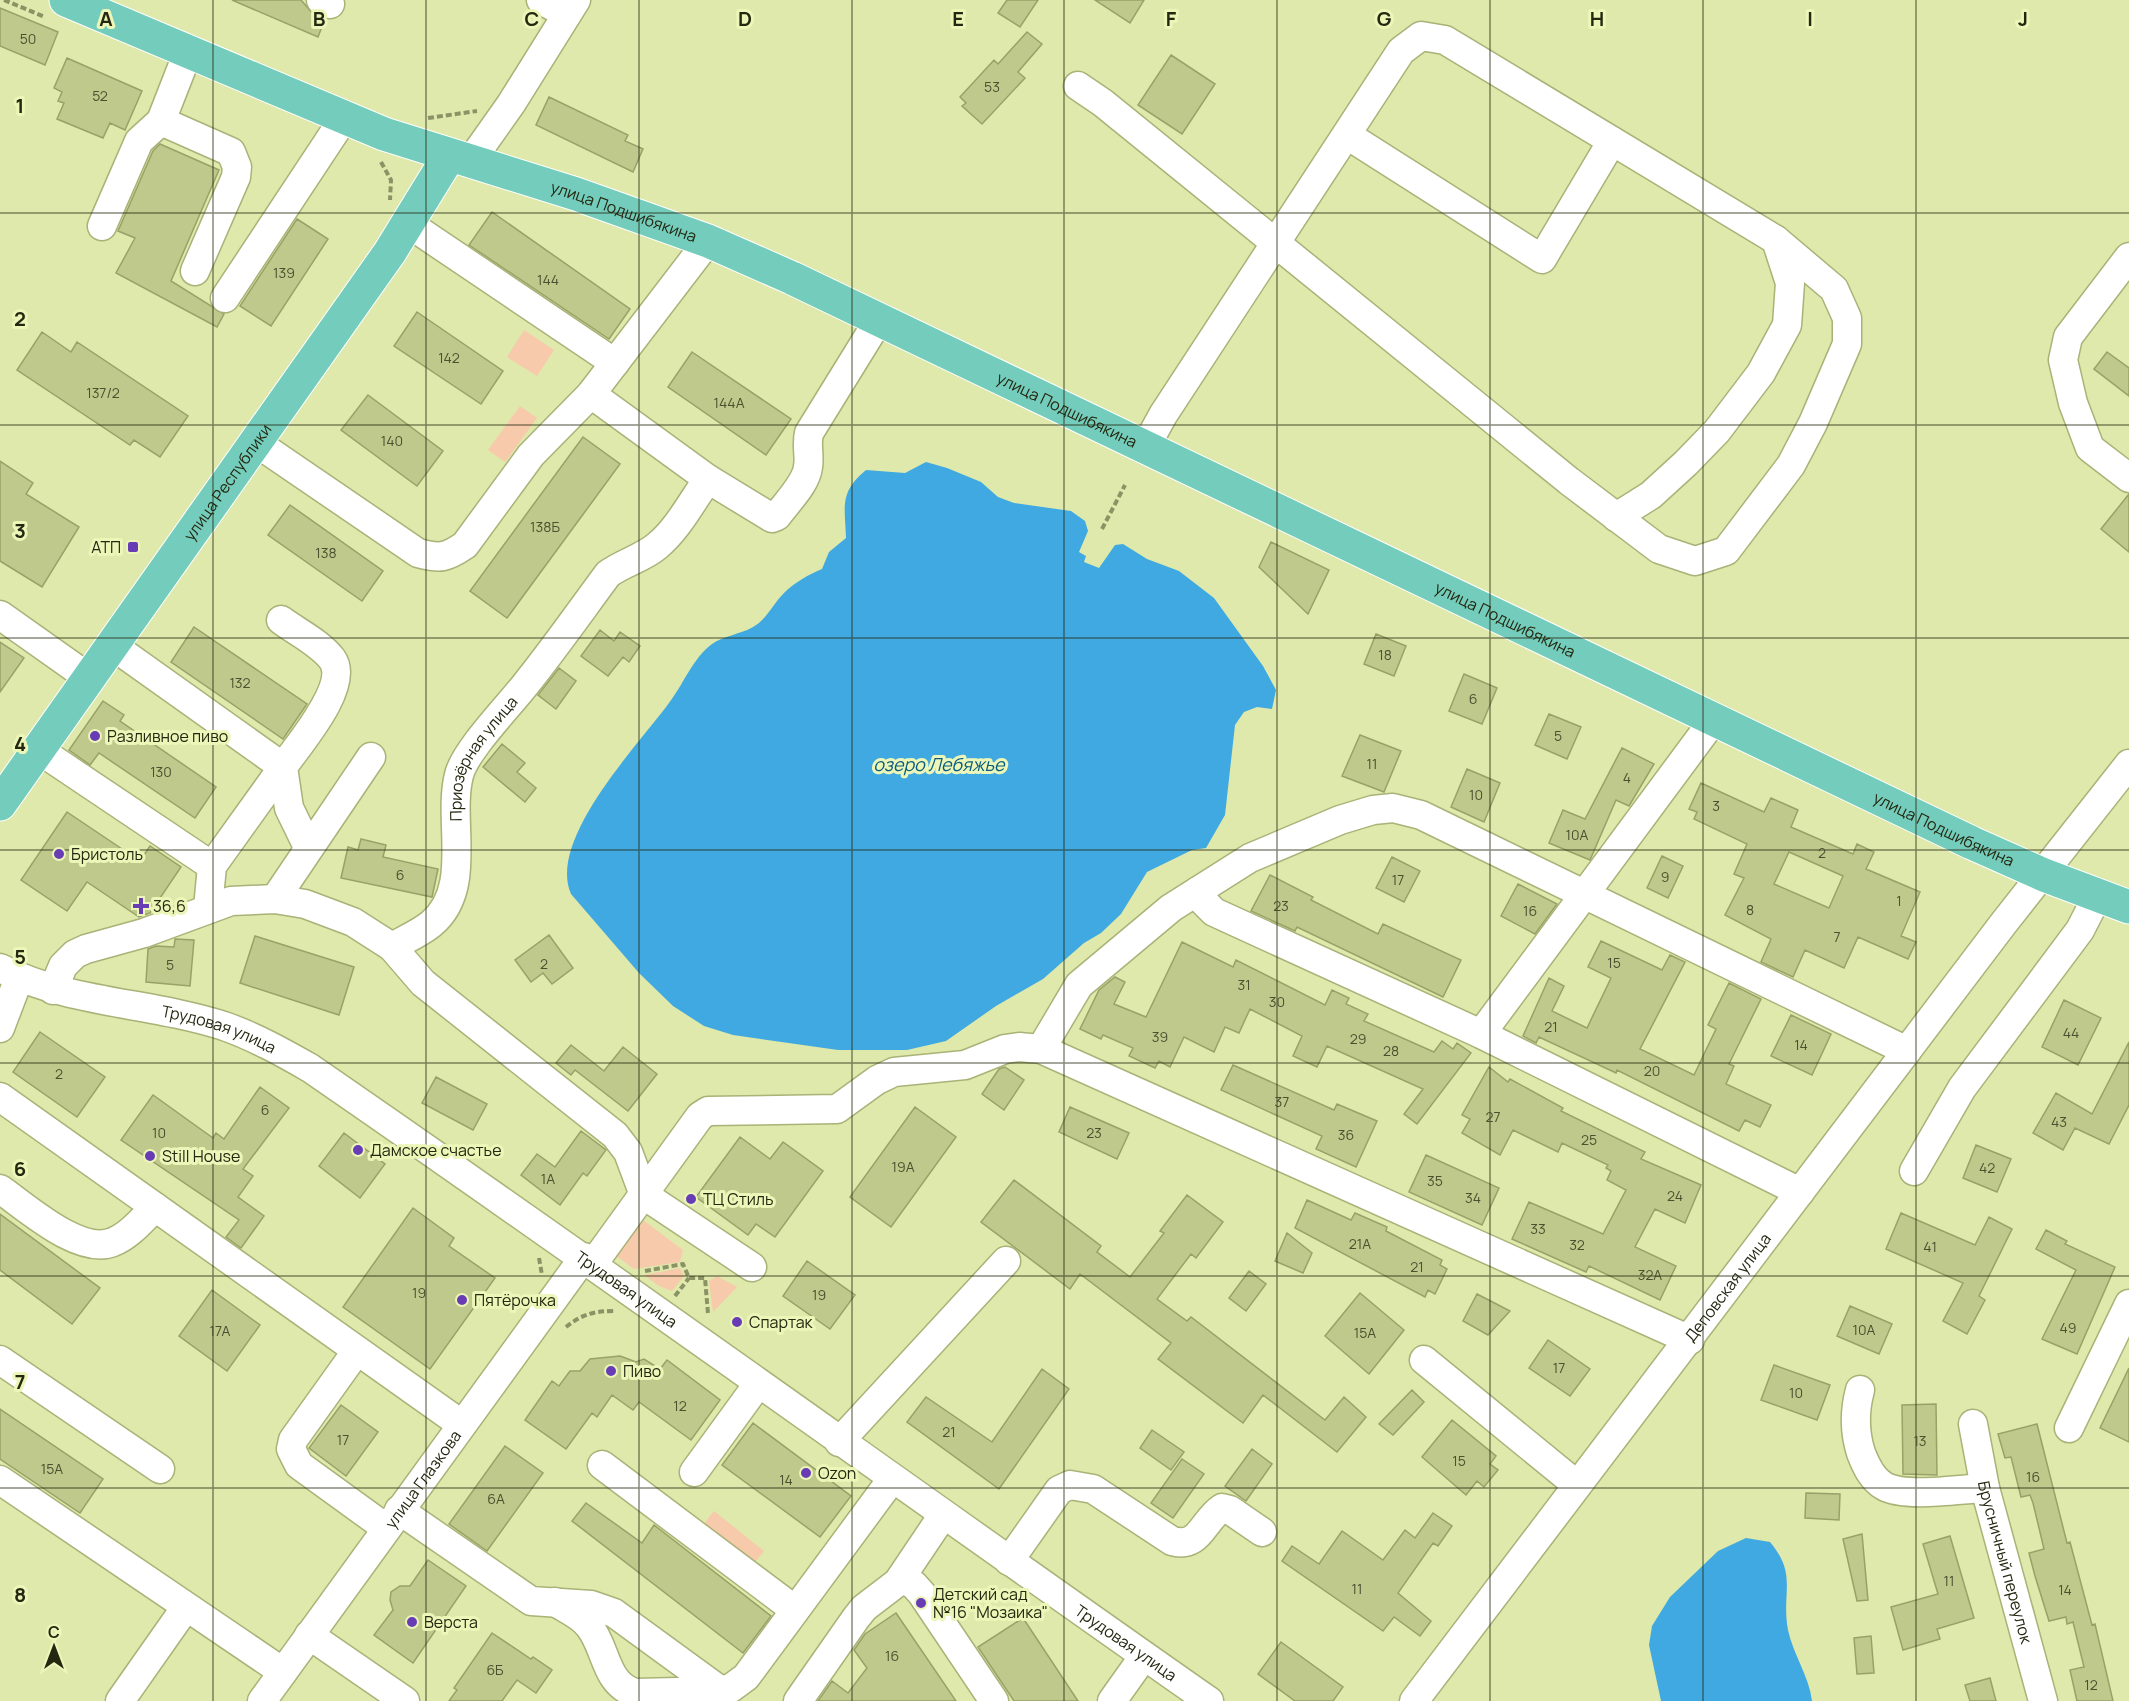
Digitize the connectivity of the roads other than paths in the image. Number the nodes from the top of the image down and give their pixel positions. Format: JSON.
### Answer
{"nodes":[{"id":1,"x":66,"y":0,"type":"edge"},
{"id":2,"x":541,"y":0,"type":"edge"},
{"id":3,"x":572,"y":7,"type":"edge"},
{"id":4,"x":188,"y":52,"type":"junction"},
{"id":5,"x":1078,"y":86,"type":"dead end"},
{"id":6,"x":344,"y":118,"type":"junction"},
{"id":7,"x":160,"y":122,"type":"junction"},
{"id":8,"x":1347,"y":135,"type":"junction"},
{"id":9,"x":1612,"y":141,"type":"junction"},
{"id":10,"x":460,"y":159,"type":"junction"},
{"id":11,"x":409,"y":224,"type":"junction"},
{"id":12,"x":102,"y":226,"type":"dead end"},
{"id":13,"x":1776,"y":240,"type":"junction"},
{"id":14,"x":708,"y":241,"type":"junction"},
{"id":15,"x":1278,"y":242,"type":"junction"},
{"id":16,"x":2129,"y":257,"type":"edge"},
{"id":17,"x":195,"y":271,"type":"dead end"},
{"id":18,"x":225,"y":298,"type":"dead end"},
{"id":19,"x":880,"y":318,"type":"junction"},
{"id":20,"x":615,"y":363,"type":"junction"},
{"id":21,"x":591,"y":394,"type":"junction"},
{"id":22,"x":257,"y":443,"type":"junction"},
{"id":23,"x":1146,"y":446,"type":"junction"},
{"id":24,"x":2129,"y":478,"type":"edge"},
{"id":25,"x":708,"y":479,"type":"junction"},
{"id":26,"x":1616,"y":517,"type":"junction"},
{"id":27,"x":0,"y":615,"type":"edge"},
{"id":28,"x":281,"y":620,"type":"dead end"},
{"id":29,"x":113,"y":646,"type":"junction"},
{"id":30,"x":89,"y":678,"type":"junction"},
{"id":31,"x":1715,"y":718,"type":"junction"},
{"id":32,"x":39,"y":750,"type":"junction"},
{"id":33,"x":371,"y":757,"type":"dead end"},
{"id":34,"x":2129,"y":764,"type":"edge"},
{"id":35,"x":283,"y":767,"type":"junction"},
{"id":36,"x":0,"y":804,"type":"edge"},
{"id":37,"x":308,"y":847,"type":"junction"},
{"id":38,"x":212,"y":866,"type":"junction"},
{"id":39,"x":2044,"y":875,"type":"junction"},
{"id":40,"x":1198,"y":891,"type":"junction"},
{"id":41,"x":1583,"y":894,"type":"junction"},
{"id":42,"x":2098,"y":895,"type":"junction"},
{"id":43,"x":275,"y":899,"type":"junction"},
{"id":44,"x":2129,"y":907,"type":"edge"},
{"id":45,"x":208,"y":908,"type":"junction"},
{"id":46,"x":392,"y":947,"type":"junction"},
{"id":47,"x":10,"y":973,"type":"edge"},
{"id":48,"x":53,"y":990,"type":"junction"},
{"id":49,"x":0,"y":1028,"type":"edge"},
{"id":50,"x":1481,"y":1034,"type":"junction"},
{"id":51,"x":1041,"y":1050,"type":"junction"},
{"id":52,"x":1907,"y":1051,"type":"junction"},
{"id":53,"x":0,"y":1097,"type":"edge"},
{"id":54,"x":1914,"y":1171,"type":"dead end"},
{"id":55,"x":0,"y":1189,"type":"edge"},
{"id":56,"x":1800,"y":1192,"type":"junction"},
{"id":57,"x":644,"y":1194,"type":"junction"},
{"id":58,"x":155,"y":1207,"type":"junction"},
{"id":59,"x":588,"y":1261,"type":"junction"},
{"id":60,"x":1006,"y":1261,"type":"dead end"},
{"id":61,"x":752,"y":1267,"type":"dead end"},
{"id":62,"x":2129,"y":1304,"type":"edge"},
{"id":63,"x":1690,"y":1340,"type":"junction"},
{"id":64,"x":357,"y":1352,"type":"junction"},
{"id":65,"x":0,"y":1360,"type":"edge"},
{"id":66,"x":1424,"y":1360,"type":"dead end"},
{"id":67,"x":759,"y":1384,"type":"junction"},
{"id":68,"x":1860,"y":1390,"type":"dead end"},
{"id":69,"x":461,"y":1424,"type":"junction"},
{"id":70,"x":1973,"y":1424,"type":"dead end"},
{"id":71,"x":2069,"y":1428,"type":"dead end"},
{"id":72,"x":839,"y":1442,"type":"junction"},
{"id":73,"x":602,"y":1465,"type":"dead end"},
{"id":74,"x":160,"y":1469,"type":"dead end"},
{"id":75,"x":694,"y":1472,"type":"dead end"},
{"id":76,"x":892,"y":1479,"type":"junction"},
{"id":77,"x":0,"y":1480,"type":"edge"},
{"id":78,"x":1577,"y":1485,"type":"junction"},
{"id":79,"x":1985,"y":1488,"type":"junction"},
{"id":80,"x":943,"y":1515,"type":"junction"},
{"id":81,"x":393,"y":1519,"type":"junction"},
{"id":82,"x":1262,"y":1532,"type":"dead end"},
{"id":83,"x":1009,"y":1561,"type":"junction"},
{"id":84,"x":901,"y":1578,"type":"junction"},
{"id":85,"x":555,"y":1602,"type":"junction"},
{"id":86,"x":186,"y":1607,"type":"junction"},
{"id":87,"x":795,"y":1610,"type":"junction"},
{"id":88,"x":309,"y":1635,"type":"junction"},
{"id":89,"x":1144,"y":1656,"type":"junction"},
{"id":90,"x":283,"y":1672,"type":"junction"},
{"id":91,"x":721,"y":1691,"type":"junction"},
{"id":92,"x":120,"y":1701,"type":"edge"},
{"id":93,"x":262,"y":1701,"type":"edge"},
{"id":94,"x":405,"y":1701,"type":"edge"},
{"id":95,"x":798,"y":1701,"type":"edge"},
{"id":96,"x":994,"y":1701,"type":"edge"},
{"id":97,"x":1112,"y":1701,"type":"edge"},
{"id":98,"x":1209,"y":1701,"type":"edge"},
{"id":99,"x":1414,"y":1701,"type":"edge"},
{"id":100,"x":2043,"y":1701,"type":"edge"}],
"edges":[{"from":1,"to":4,"type":"main road","name":"улица Подшибякина"},
{"from":2,"to":3,"type":"street"},
{"from":3,"to":10,"type":"street"},
{"from":4,"to":6,"type":"main road","name":"улица Подшибякина"},
{"from":4,"to":7,"type":"street"},
{"from":5,"to":15,"type":"street"},
{"from":6,"to":10,"type":"main road","name":"улица Подшибякина"},
{"from":6,"to":18,"type":"street"},
{"from":7,"to":12,"type":"street"},
{"from":7,"to":17,"type":"street"},
{"from":8,"to":9,"type":"street"},
{"from":8,"to":9,"type":"street"},
{"from":8,"to":15,"type":"street"},
{"from":9,"to":13,"type":"street"},
{"from":10,"to":11,"type":"main road","name":"улица Республики"},
{"from":10,"to":14,"type":"main road","name":"улица Подшибякина"},
{"from":11,"to":20,"type":"street"},
{"from":11,"to":22,"type":"main road","name":"улица Республики"},
{"from":13,"to":26,"type":"street"},
{"from":13,"to":26,"type":"street"},
{"from":14,"to":19,"type":"main road","name":"улица Подшибякина"},
{"from":14,"to":20,"type":"street"},
{"from":15,"to":23,"type":"street"},
{"from":15,"to":26,"type":"street"},
{"from":16,"to":24,"type":"street"},
{"from":19,"to":23,"type":"main road","name":"улица Подшибякина"},
{"from":19,"to":25,"type":"street"},
{"from":20,"to":21,"type":"street"},
{"from":21,"to":22,"type":"street"},
{"from":21,"to":25,"type":"street"},
{"from":22,"to":29,"type":"main road","name":"улица Республики"},
{"from":23,"to":31,"type":"main road","name":"улица Подшибякина"},
{"from":25,"to":46,"type":"street","name":"Приозёрная улица"},
{"from":27,"to":30,"type":"street"},
{"from":28,"to":35,"type":"street"},
{"from":29,"to":30,"type":"main road","name":"улица Республики"},
{"from":29,"to":35,"type":"street"},
{"from":30,"to":32,"type":"main road","name":"улица Республики"},
{"from":31,"to":39,"type":"main road","name":"улица Подшибякина"},
{"from":31,"to":41,"type":"street"},
{"from":32,"to":36,"type":"main road","name":"улица Республики"},
{"from":32,"to":38,"type":"street"},
{"from":33,"to":37,"type":"street"},
{"from":34,"to":39,"type":"street","name":"Деповская улица"},
{"from":35,"to":37,"type":"street"},
{"from":35,"to":38,"type":"street"},
{"from":37,"to":43,"type":"street"},
{"from":38,"to":45,"type":"street"},
{"from":39,"to":42,"type":"main road","name":"улица Подшибякина"},
{"from":39,"to":52,"type":"street","name":"Деповская улица"},
{"from":40,"to":41,"type":"street"},
{"from":40,"to":50,"type":"street"},
{"from":40,"to":51,"type":"street"},
{"from":41,"to":50,"type":"street"},
{"from":41,"to":52,"type":"street"},
{"from":42,"to":44,"type":"main road","name":"улица Подшибякина"},
{"from":42,"to":54,"type":"street"},
{"from":43,"to":45,"type":"street"},
{"from":43,"to":46,"type":"street"},
{"from":45,"to":48,"type":"street"},
{"from":46,"to":57,"type":"street"},
{"from":47,"to":48,"type":"street","name":"Трудовая улица"},
{"from":47,"to":49,"type":"street"},
{"from":48,"to":59,"type":"street","name":"Трудовая улица"},
{"from":50,"to":56,"type":"street"},
{"from":51,"to":57,"type":"street","name":"улица Глазкова"},
{"from":51,"to":63,"type":"street"},
{"from":52,"to":56,"type":"street","name":"Деповская улица"},
{"from":53,"to":58,"type":"street"},
{"from":55,"to":58,"type":"street"},
{"from":56,"to":63,"type":"street","name":"Деповская улица"},
{"from":57,"to":59,"type":"street","name":"улица Глазкова"},
{"from":57,"to":61,"type":"street"},
{"from":58,"to":64,"type":"street"},
{"from":59,"to":67,"type":"street","name":"Трудовая улица"},
{"from":59,"to":69,"type":"street","name":"улица Глазкова"},
{"from":60,"to":72,"type":"street"},
{"from":62,"to":71,"type":"street"},
{"from":63,"to":78,"type":"street","name":"Деповская улица"},
{"from":64,"to":69,"type":"street"},
{"from":64,"to":81,"type":"street"},
{"from":65,"to":74,"type":"street"},
{"from":66,"to":78,"type":"street"},
{"from":67,"to":72,"type":"street","name":"Трудовая улица"},
{"from":67,"to":75,"type":"street"},
{"from":68,"to":79,"type":"street"},
{"from":69,"to":81,"type":"street","name":"улица Глазкова"},
{"from":70,"to":79,"type":"street","name":"Брусничный переулок"},
{"from":72,"to":76,"type":"street","name":"Трудовая улица"},
{"from":73,"to":87,"type":"street"},
{"from":76,"to":80,"type":"street","name":"Трудовая улица"},
{"from":76,"to":87,"type":"street"},
{"from":77,"to":86,"type":"street"},
{"from":78,"to":99,"type":"street","name":"Деповская улица"},
{"from":79,"to":100,"type":"street","name":"Брусничный переулок"},
{"from":80,"to":83,"type":"street","name":"Трудовая улица"},
{"from":80,"to":84,"type":"street"},
{"from":81,"to":85,"type":"street"},
{"from":81,"to":88,"type":"street","name":"улица Глазкова"},
{"from":82,"to":83,"type":"street"},
{"from":83,"to":89,"type":"street","name":"Трудовая улица"},
{"from":84,"to":95,"type":"street"},
{"from":84,"to":96,"type":"street"},
{"from":85,"to":91,"type":"street"},
{"from":85,"to":91,"type":"street"},
{"from":86,"to":90,"type":"street"},
{"from":86,"to":92,"type":"street"},
{"from":87,"to":91,"type":"street"},
{"from":88,"to":90,"type":"street","name":"улица Глазкова"},
{"from":88,"to":94,"type":"street"},
{"from":89,"to":97,"type":"street"},
{"from":89,"to":98,"type":"street","name":"Трудовая улица"},
{"from":90,"to":93,"type":"street","name":"улица Глазкова"}]}
